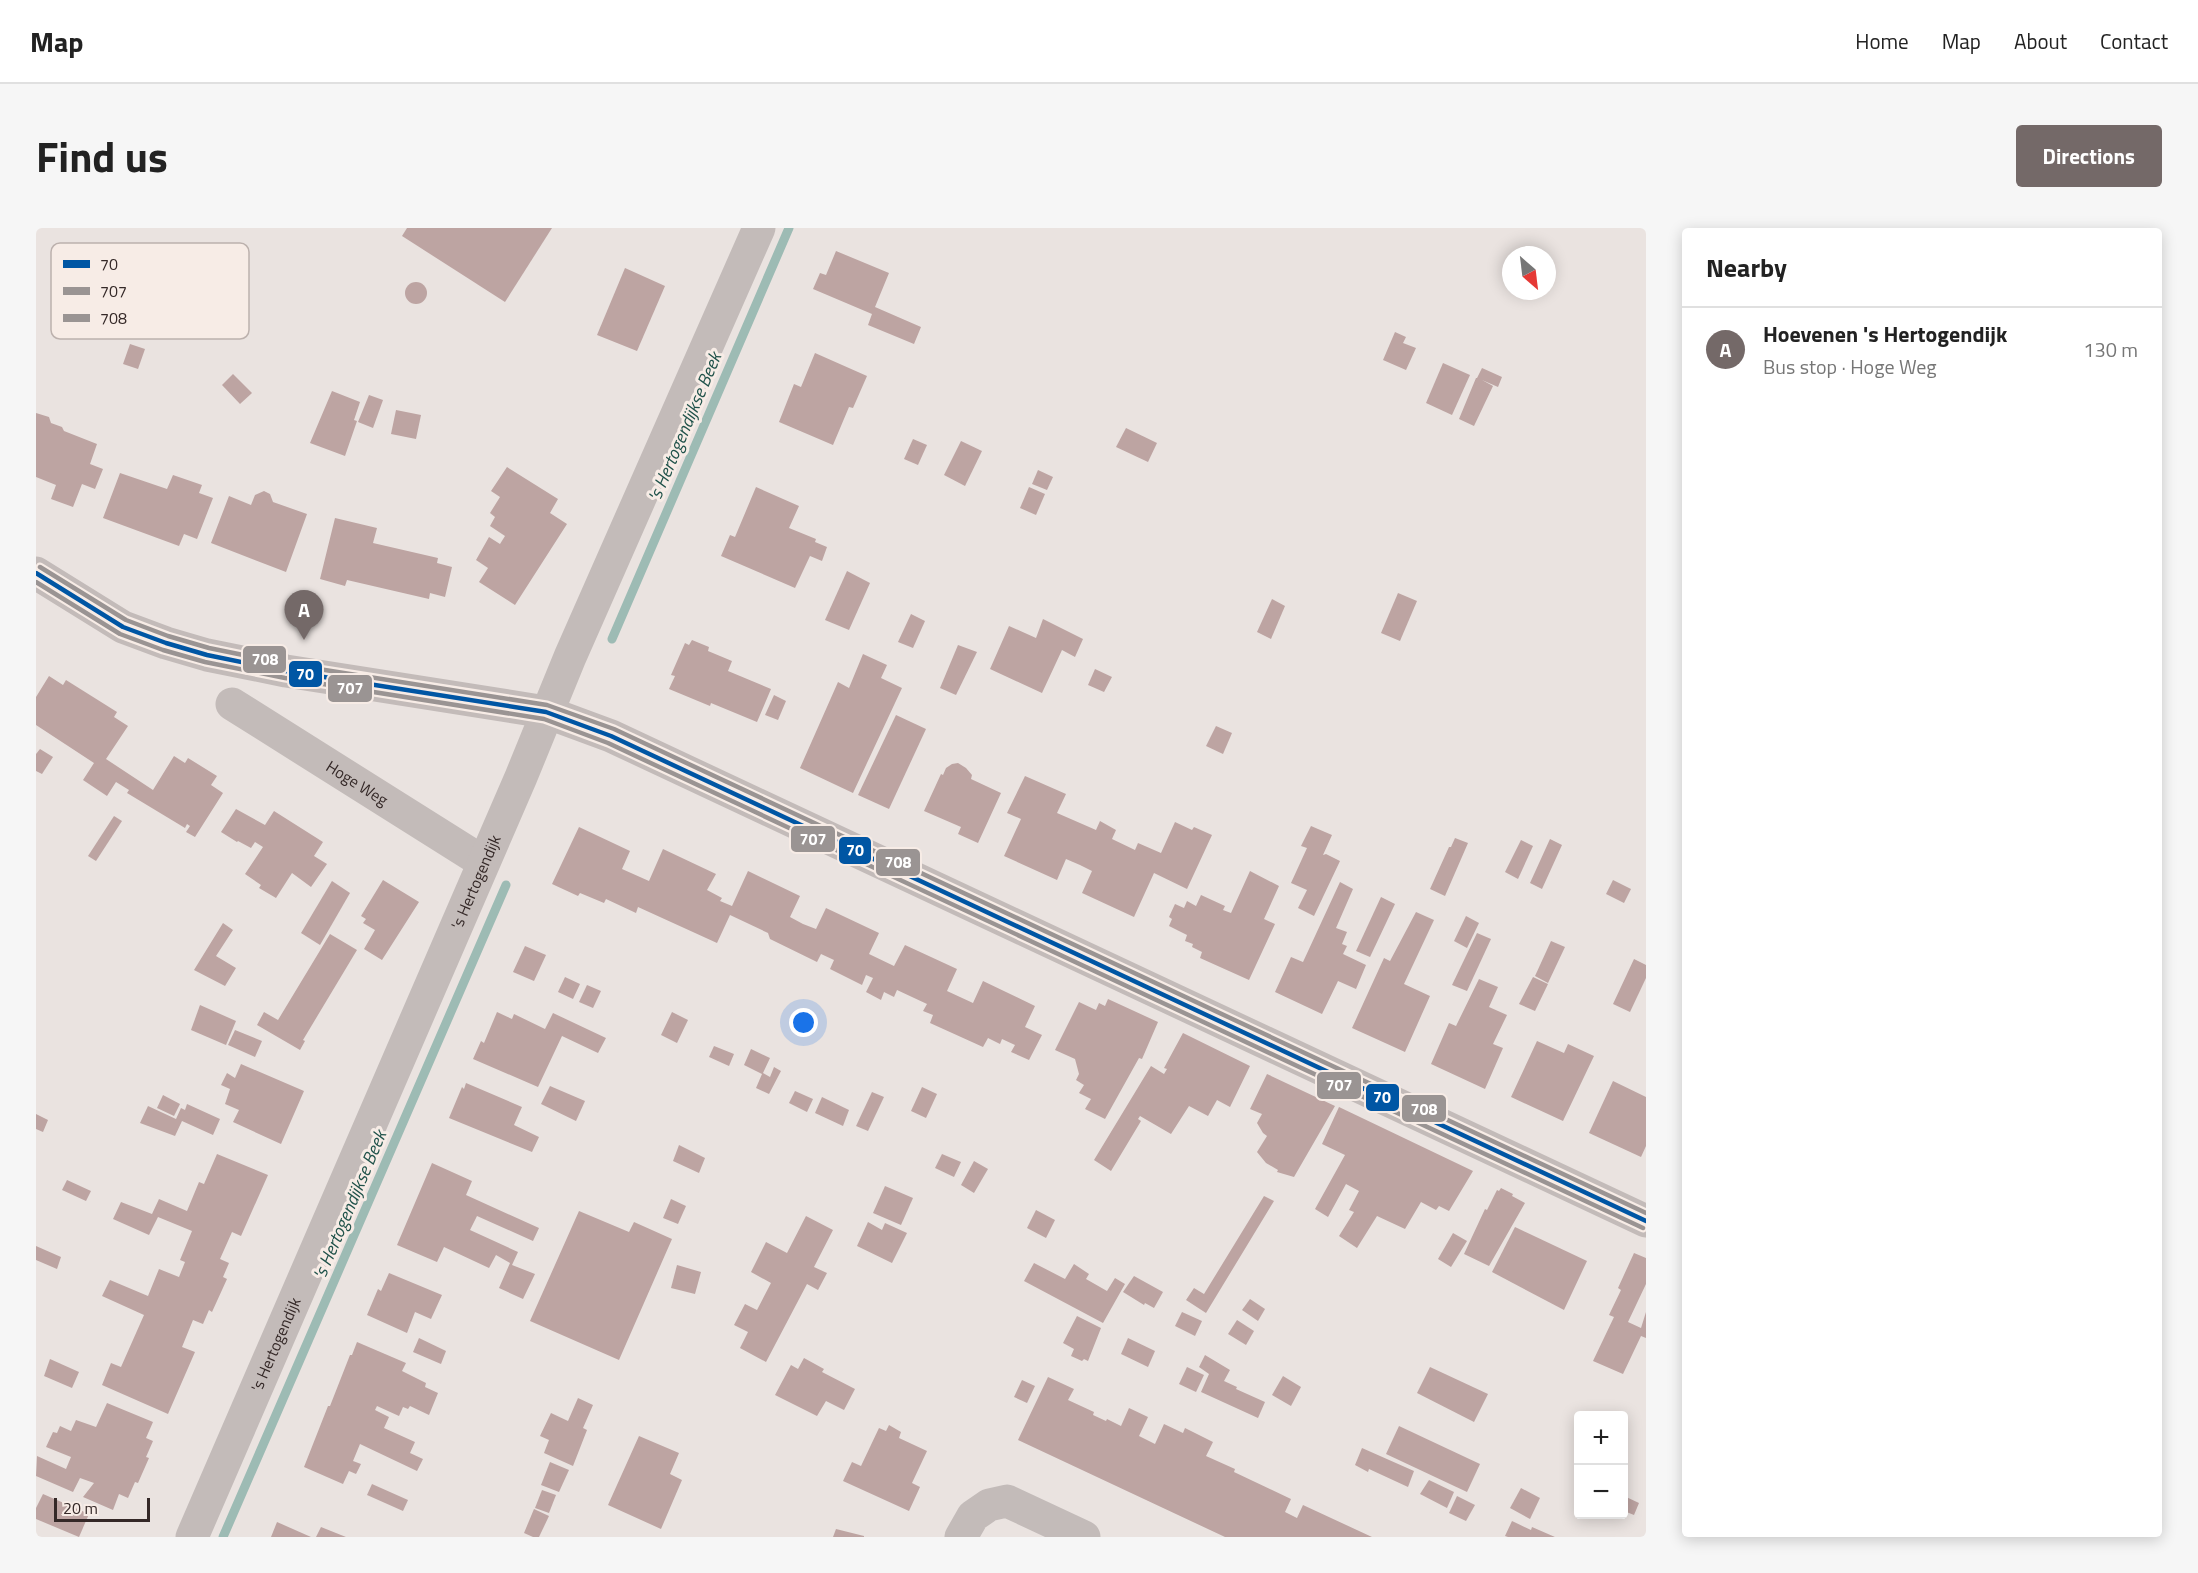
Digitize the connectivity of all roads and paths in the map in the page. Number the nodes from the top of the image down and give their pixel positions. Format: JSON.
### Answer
{"nodes":[{"id":1,"x":759,"y":228,"type":"edge"},
{"id":2,"x":36,"y":573,"type":"edge"},
{"id":3,"x":232,"y":704,"type":"dead end"},
{"id":4,"x":546,"y":712,"type":"junction"},
{"id":5,"x":483,"y":862,"type":"junction"},
{"id":6,"x":1646,"y":1221,"type":"edge"},
{"id":7,"x":192,"y":1537,"type":"edge"},
{"id":8,"x":961,"y":1537,"type":"edge"},
{"id":9,"x":1084,"y":1537,"type":"edge"}],
"edges":[{"from":1,"to":4,"type":"street","name":"'s Hertogendijk"},
{"from":2,"to":4,"type":"street"},
{"from":3,"to":5,"type":"street","name":"Hoge Weg"},
{"from":4,"to":5,"type":"street","name":"'s Hertogendijk"},
{"from":4,"to":6,"type":"street"},
{"from":5,"to":7,"type":"street","name":"'s Hertogendijk"},
{"from":8,"to":9,"type":"street"}]}
